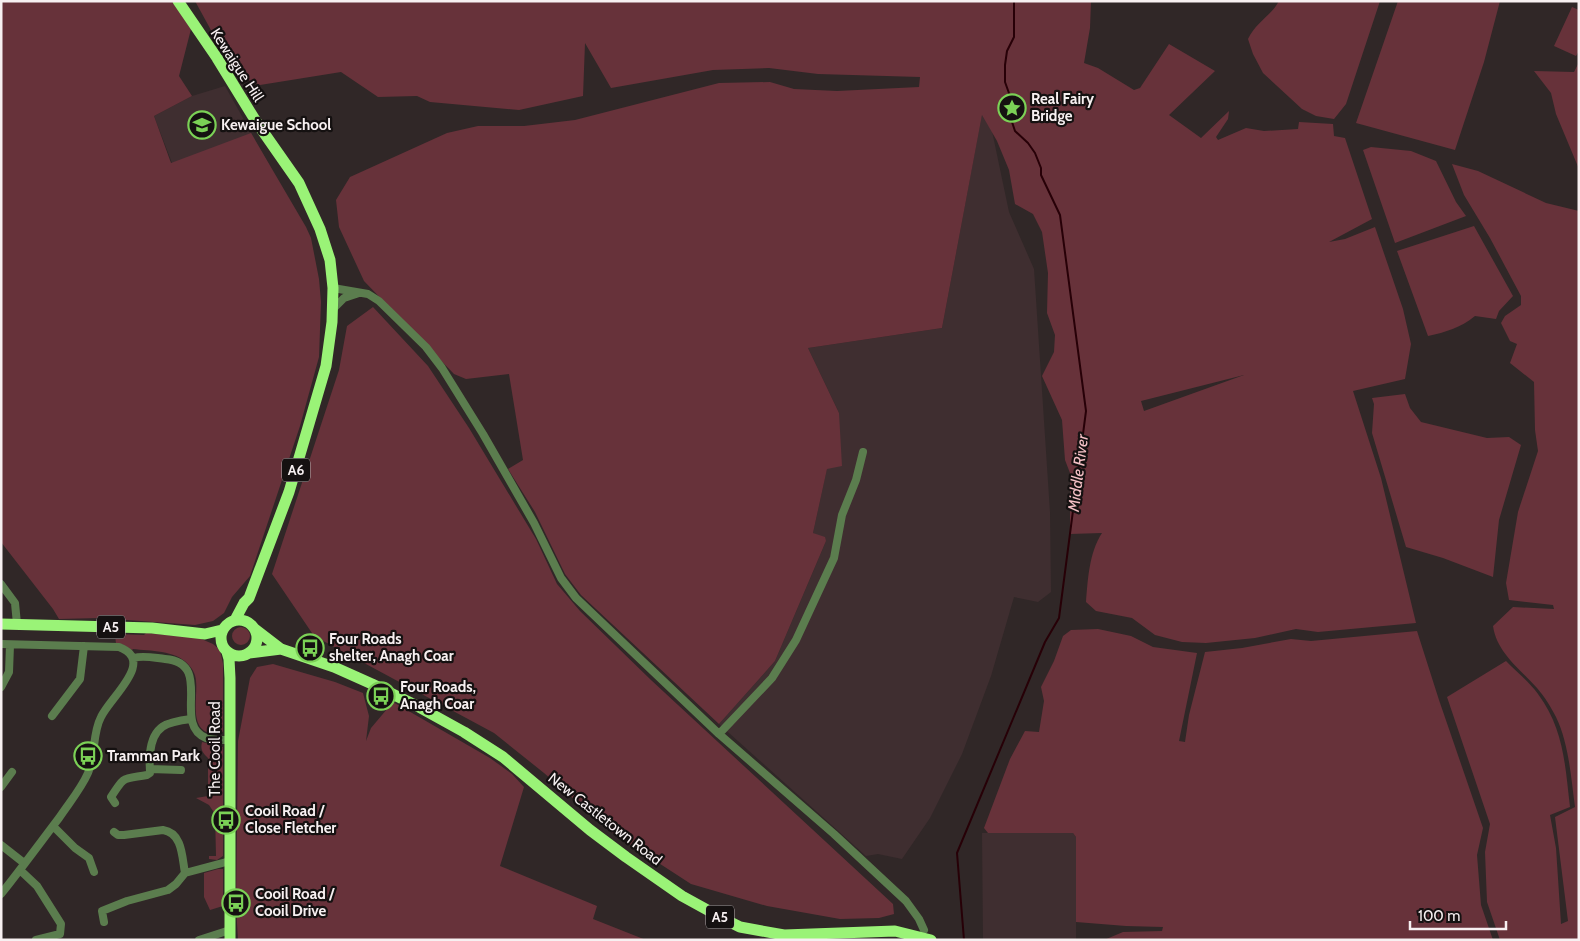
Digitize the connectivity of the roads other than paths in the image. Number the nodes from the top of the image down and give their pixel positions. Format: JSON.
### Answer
{"nodes":[{"id":1,"x":178,"y":1,"type":"edge"},
{"id":2,"x":333,"y":288,"type":"junction"},
{"id":3,"x":361,"y":292,"type":"junction"},
{"id":4,"x":332,"y":310,"type":"junction"},
{"id":5,"x":863,"y":452,"type":"dead end"},
{"id":6,"x":1,"y":584,"type":"edge"},
{"id":7,"x":249,"y":598,"type":"junction"},
{"id":8,"x":235,"y":620,"type":"junction"},
{"id":9,"x":1,"y":624,"type":"edge"},
{"id":10,"x":17,"y":624,"type":"junction"},
{"id":11,"x":254,"y":627,"type":"junction"},
{"id":12,"x":222,"y":630,"type":"junction"},
{"id":13,"x":205,"y":634,"type":"junction"},
{"id":14,"x":1,"y":644,"type":"edge"},
{"id":15,"x":10,"y":645,"type":"junction"},
{"id":16,"x":84,"y":646,"type":"junction"},
{"id":17,"x":224,"y":648,"type":"junction"},
{"id":18,"x":281,"y":649,"type":"junction"},
{"id":19,"x":246,"y":655,"type":"junction"},
{"id":20,"x":134,"y":658,"type":"junction"},
{"id":21,"x":230,"y":678,"type":"junction"},
{"id":22,"x":1,"y":686,"type":"edge"},
{"id":23,"x":57,"y":714,"type":"dead end"},
{"id":24,"x":191,"y":719,"type":"junction"},
{"id":25,"x":720,"y":734,"type":"junction"},
{"id":26,"x":229,"y":740,"type":"junction"},
{"id":27,"x":150,"y":769,"type":"junction"},
{"id":28,"x":182,"y":770,"type":"dead end"},
{"id":29,"x":12,"y":772,"type":"dead end"},
{"id":30,"x":1,"y":787,"type":"edge"},
{"id":31,"x":114,"y":803,"type":"dead end"},
{"id":32,"x":52,"y":826,"type":"junction"},
{"id":33,"x":114,"y":832,"type":"dead end"},
{"id":34,"x":1,"y":846,"type":"edge"},
{"id":35,"x":230,"y":861,"type":"junction"},
{"id":36,"x":95,"y":866,"type":"dead end"},
{"id":37,"x":22,"y":867,"type":"junction"},
{"id":38,"x":185,"y":873,"type":"junction"},
{"id":39,"x":1,"y":894,"type":"edge"},
{"id":40,"x":104,"y":922,"type":"dead end"},
{"id":41,"x":924,"y":930,"type":"dead end"},
{"id":42,"x":230,"y":935,"type":"edge"},
{"id":43,"x":61,"y":937,"type":"edge"},
{"id":44,"x":36,"y":940,"type":"edge"},
{"id":45,"x":199,"y":940,"type":"edge"},
{"id":46,"x":931,"y":940,"type":"edge"}],
"edges":[{"from":1,"to":2,"type":"highway","name":"Kewaigue Hill","number":"A6"},
{"from":2,"to":3,"type":"street"},
{"from":2,"to":4,"type":"highway","name":"Kewaigue Hill","number":"A6"},
{"from":3,"to":4,"type":"street"},
{"from":3,"to":25,"type":"street"},
{"from":4,"to":7,"type":"highway","number":"A6"},
{"from":5,"to":25,"type":"street"},
{"from":6,"to":10,"type":"street"},
{"from":7,"to":8,"type":"highway","number":"A6"},
{"from":7,"to":11,"type":"highway","number":"A6"},
{"from":8,"to":11,"type":"highway"},
{"from":8,"to":12,"type":"highway"},
{"from":9,"to":10,"type":"highway","number":"A5"},
{"from":10,"to":13,"type":"highway","number":"A5"},
{"from":11,"to":18,"type":"highway","number":"A5"},
{"from":11,"to":19,"type":"highway"},
{"from":12,"to":13,"type":"highway","number":"A5"},
{"from":12,"to":17,"type":"highway"},
{"from":13,"to":17,"type":"highway","number":"A5"},
{"from":14,"to":15,"type":"street"},
{"from":15,"to":16,"type":"street"},
{"from":15,"to":22,"type":"street"},
{"from":16,"to":20,"type":"street"},
{"from":16,"to":23,"type":"street"},
{"from":17,"to":19,"type":"highway"},
{"from":17,"to":21,"type":"highway","name":"The Cooil Road"},
{"from":18,"to":19,"type":"highway","number":"A5"},
{"from":18,"to":46,"type":"highway","name":"New Castletown Road","number":"A5"},
{"from":19,"to":21,"type":"highway","name":"The Cooil Road"},
{"from":20,"to":24,"type":"street"},
{"from":20,"to":32,"type":"street"},
{"from":21,"to":26,"type":"highway","name":"The Cooil Road"},
{"from":24,"to":26,"type":"street"},
{"from":24,"to":27,"type":"street"},
{"from":25,"to":41,"type":"street"},
{"from":26,"to":35,"type":"highway","name":"The Cooil Road"},
{"from":27,"to":28,"type":"street"},
{"from":27,"to":31,"type":"street"},
{"from":29,"to":30,"type":"street"},
{"from":32,"to":36,"type":"street"},
{"from":32,"to":37,"type":"street"},
{"from":33,"to":38,"type":"street"},
{"from":34,"to":37,"type":"street"},
{"from":35,"to":38,"type":"street"},
{"from":35,"to":42,"type":"highway","name":"The Cooil Road"},
{"from":37,"to":39,"type":"street"},
{"from":37,"to":43,"type":"street"},
{"from":38,"to":40,"type":"street"},
{"from":42,"to":45,"type":"street"},
{"from":43,"to":44,"type":"street"}]}
